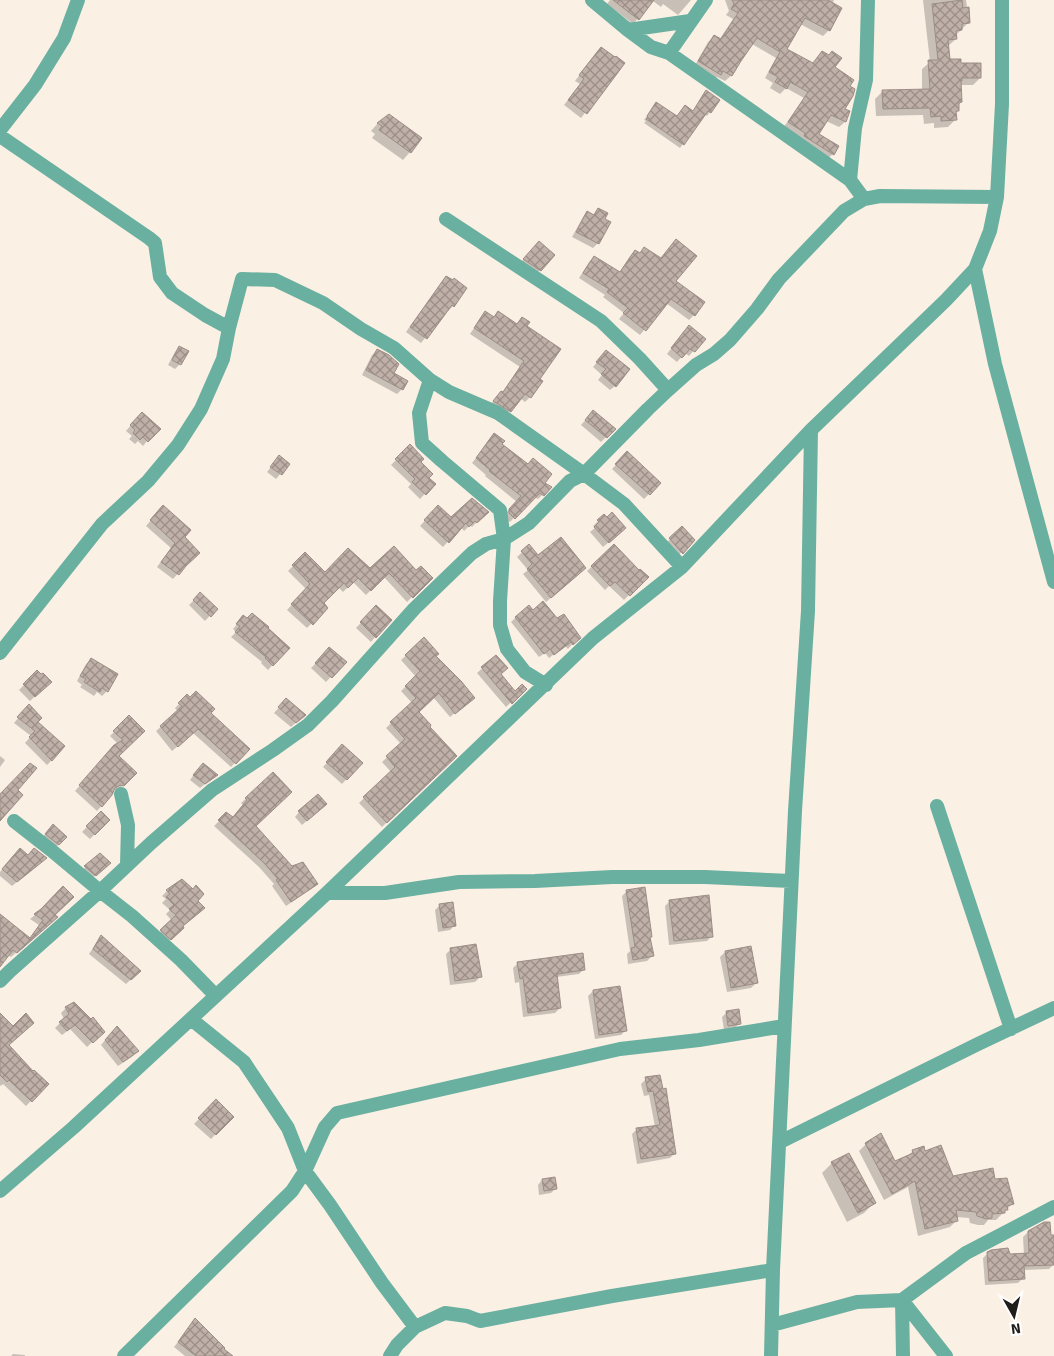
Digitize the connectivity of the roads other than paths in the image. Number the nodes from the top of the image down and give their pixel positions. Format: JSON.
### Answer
{"nodes":[{"id":1,"x":78,"y":0,"type":"edge"},
{"id":2,"x":592,"y":0,"type":"edge"},
{"id":3,"x":706,"y":0,"type":"edge"},
{"id":4,"x":868,"y":0,"type":"edge"},
{"id":5,"x":1002,"y":0,"type":"edge"},
{"id":6,"x":690,"y":21,"type":"junction"},
{"id":7,"x":628,"y":30,"type":"junction"},
{"id":8,"x":669,"y":53,"type":"junction"},
{"id":9,"x":0,"y":130,"type":"edge"},
{"id":10,"x":0,"y":136,"type":"edge"},
{"id":11,"x":850,"y":180,"type":"junction"},
{"id":12,"x":997,"y":196,"type":"junction"},
{"id":13,"x":864,"y":199,"type":"junction"},
{"id":14,"x":446,"y":219,"type":"dead end"},
{"id":15,"x":974,"y":269,"type":"junction"},
{"id":16,"x":229,"y":328,"type":"junction"},
{"id":17,"x":430,"y":380,"type":"junction"},
{"id":18,"x":668,"y":390,"type":"junction"},
{"id":19,"x":811,"y":430,"type":"junction"},
{"id":20,"x":584,"y":474,"type":"junction"},
{"id":21,"x":504,"y":539,"type":"junction"},
{"id":22,"x":682,"y":567,"type":"junction"},
{"id":23,"x":1054,"y":582,"type":"edge"},
{"id":24,"x":0,"y":653,"type":"edge"},
{"id":25,"x":546,"y":685,"type":"junction"},
{"id":26,"x":121,"y":794,"type":"dead end"},
{"id":27,"x":937,"y":806,"type":"dead end"},
{"id":28,"x":14,"y":821,"type":"dead end"},
{"id":29,"x":127,"y":865,"type":"junction"},
{"id":30,"x":791,"y":880,"type":"junction"},
{"id":31,"x":100,"y":891,"type":"junction"},
{"id":32,"x":327,"y":893,"type":"junction"},
{"id":33,"x":0,"y":982,"type":"edge"},
{"id":34,"x":216,"y":996,"type":"junction"},
{"id":35,"x":1054,"y":1008,"type":"edge"},
{"id":36,"x":192,"y":1019,"type":"junction"},
{"id":37,"x":784,"y":1026,"type":"junction"},
{"id":38,"x":1011,"y":1029,"type":"junction"},
{"id":39,"x":780,"y":1142,"type":"junction"},
{"id":40,"x":305,"y":1171,"type":"junction"},
{"id":41,"x":0,"y":1191,"type":"edge"},
{"id":42,"x":1054,"y":1207,"type":"edge"},
{"id":43,"x":773,"y":1270,"type":"junction"},
{"id":44,"x":902,"y":1300,"type":"junction"},
{"id":45,"x":772,"y":1325,"type":"junction"},
{"id":46,"x":415,"y":1327,"type":"junction"},
{"id":47,"x":124,"y":1356,"type":"edge"},
{"id":48,"x":390,"y":1356,"type":"edge"},
{"id":49,"x":771,"y":1356,"type":"edge"},
{"id":50,"x":903,"y":1356,"type":"edge"},
{"id":51,"x":946,"y":1356,"type":"edge"}],
"edges":[{"from":1,"to":9,"type":"street"},
{"from":2,"to":7,"type":"street"},
{"from":3,"to":6,"type":"street"},
{"from":4,"to":11,"type":"street"},
{"from":5,"to":12,"type":"street"},
{"from":6,"to":7,"type":"street"},
{"from":6,"to":8,"type":"street"},
{"from":7,"to":8,"type":"street"},
{"from":8,"to":11,"type":"street"},
{"from":10,"to":16,"type":"street"},
{"from":11,"to":13,"type":"street"},
{"from":12,"to":13,"type":"street"},
{"from":12,"to":15,"type":"street"},
{"from":13,"to":18,"type":"street"},
{"from":14,"to":18,"type":"street"},
{"from":15,"to":19,"type":"street"},
{"from":15,"to":23,"type":"street"},
{"from":16,"to":17,"type":"street"},
{"from":16,"to":24,"type":"street"},
{"from":17,"to":20,"type":"street"},
{"from":17,"to":21,"type":"street"},
{"from":18,"to":20,"type":"street"},
{"from":19,"to":22,"type":"street"},
{"from":19,"to":30,"type":"street"},
{"from":20,"to":21,"type":"street"},
{"from":20,"to":22,"type":"street"},
{"from":21,"to":25,"type":"street"},
{"from":21,"to":29,"type":"street"},
{"from":22,"to":25,"type":"street"},
{"from":25,"to":32,"type":"street"},
{"from":26,"to":29,"type":"street"},
{"from":27,"to":38,"type":"street"},
{"from":28,"to":31,"type":"street"},
{"from":29,"to":31,"type":"street"},
{"from":30,"to":32,"type":"street"},
{"from":30,"to":37,"type":"street"},
{"from":31,"to":33,"type":"street"},
{"from":31,"to":34,"type":"street"},
{"from":32,"to":34,"type":"street"},
{"from":34,"to":36,"type":"street"},
{"from":35,"to":38,"type":"street"},
{"from":36,"to":40,"type":"street"},
{"from":36,"to":41,"type":"street"},
{"from":37,"to":39,"type":"street"},
{"from":37,"to":40,"type":"street"},
{"from":38,"to":39,"type":"street"},
{"from":39,"to":43,"type":"street"},
{"from":40,"to":46,"type":"street"},
{"from":40,"to":47,"type":"street"},
{"from":42,"to":44,"type":"street"},
{"from":43,"to":45,"type":"street"},
{"from":43,"to":46,"type":"street"},
{"from":44,"to":45,"type":"street"},
{"from":44,"to":50,"type":"street"},
{"from":44,"to":51,"type":"street"},
{"from":45,"to":49,"type":"street"},
{"from":46,"to":48,"type":"street"}]}
